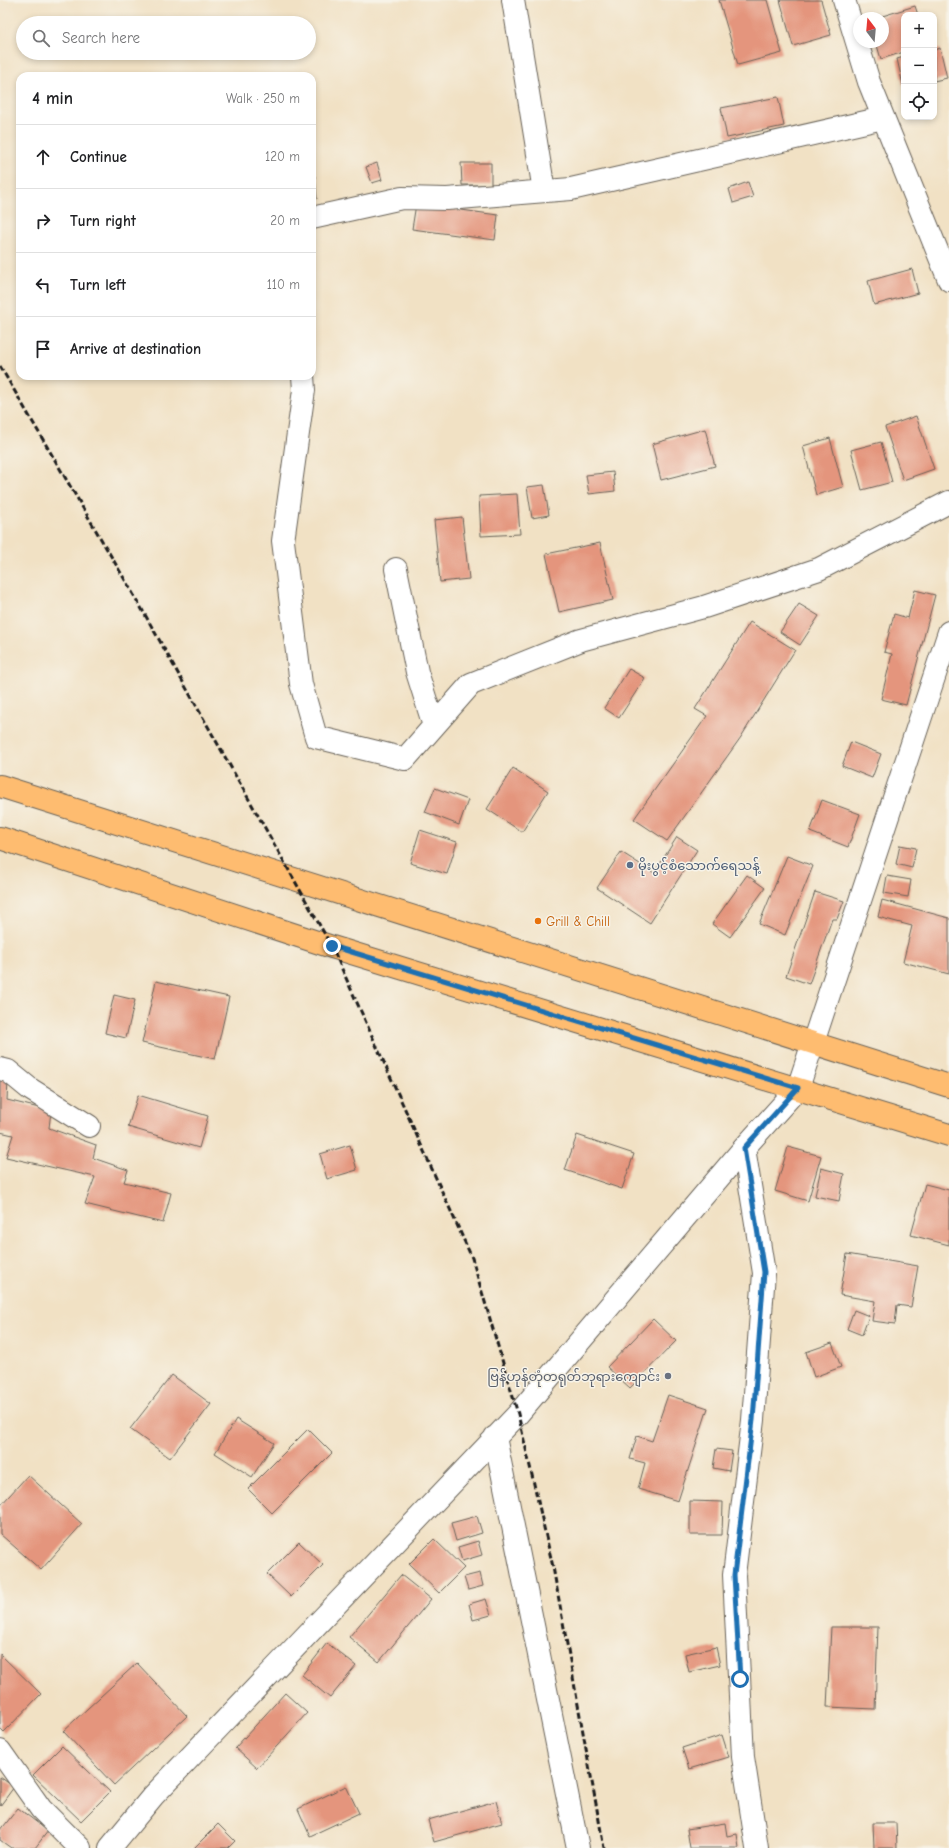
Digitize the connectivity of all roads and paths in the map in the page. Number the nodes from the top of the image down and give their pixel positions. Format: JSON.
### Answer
{"nodes":[{"id":1,"x":513,"y":0,"type":"edge"},
{"id":2,"x":844,"y":0,"type":"edge"},
{"id":3,"x":883,"y":118,"type":"junction"},
{"id":4,"x":544,"y":191,"type":"junction"},
{"id":5,"x":316,"y":217,"type":"edge"},
{"id":6,"x":949,"y":280,"type":"edge"},
{"id":7,"x":303,"y":380,"type":"edge"},
{"id":8,"x":949,"y":502,"type":"edge"},
{"id":9,"x":396,"y":568,"type":"dead end"},
{"id":10,"x":949,"y":632,"type":"edge"},
{"id":11,"x":434,"y":726,"type":"junction"},
{"id":12,"x":0,"y":786,"type":"edge"},
{"id":13,"x":0,"y":838,"type":"edge"},
{"id":14,"x":812,"y":1042,"type":"junction"},
{"id":15,"x":0,"y":1069,"type":"edge"},
{"id":16,"x":949,"y":1086,"type":"edge"},
{"id":17,"x":798,"y":1088,"type":"junction"},
{"id":18,"x":89,"y":1126,"type":"dead end"},
{"id":19,"x":949,"y":1135,"type":"edge"},
{"id":20,"x":744,"y":1148,"type":"junction"},
{"id":21,"x":495,"y":1437,"type":"junction"},
{"id":22,"x":0,"y":1751,"type":"edge"},
{"id":23,"x":80,"y":1848,"type":"edge"},
{"id":24,"x":110,"y":1848,"type":"edge"},
{"id":25,"x":578,"y":1848,"type":"edge"},
{"id":26,"x":757,"y":1848,"type":"edge"}],
"edges":[{"from":1,"to":4,"type":"street"},
{"from":2,"to":3,"type":"street"},
{"from":3,"to":4,"type":"street"},
{"from":3,"to":6,"type":"street"},
{"from":4,"to":5,"type":"street"},
{"from":7,"to":11,"type":"street"},
{"from":8,"to":11,"type":"street"},
{"from":9,"to":11,"type":"street"},
{"from":10,"to":14,"type":"street"},
{"from":12,"to":14,"type":"main road"},
{"from":13,"to":17,"type":"main road"},
{"from":14,"to":16,"type":"main road"},
{"from":14,"to":17,"type":"street"},
{"from":15,"to":18,"type":"street"},
{"from":17,"to":19,"type":"main road"},
{"from":17,"to":20,"type":"street"},
{"from":20,"to":21,"type":"street"},
{"from":20,"to":26,"type":"street"},
{"from":21,"to":24,"type":"street"},
{"from":21,"to":25,"type":"street"},
{"from":22,"to":23,"type":"street"}]}
